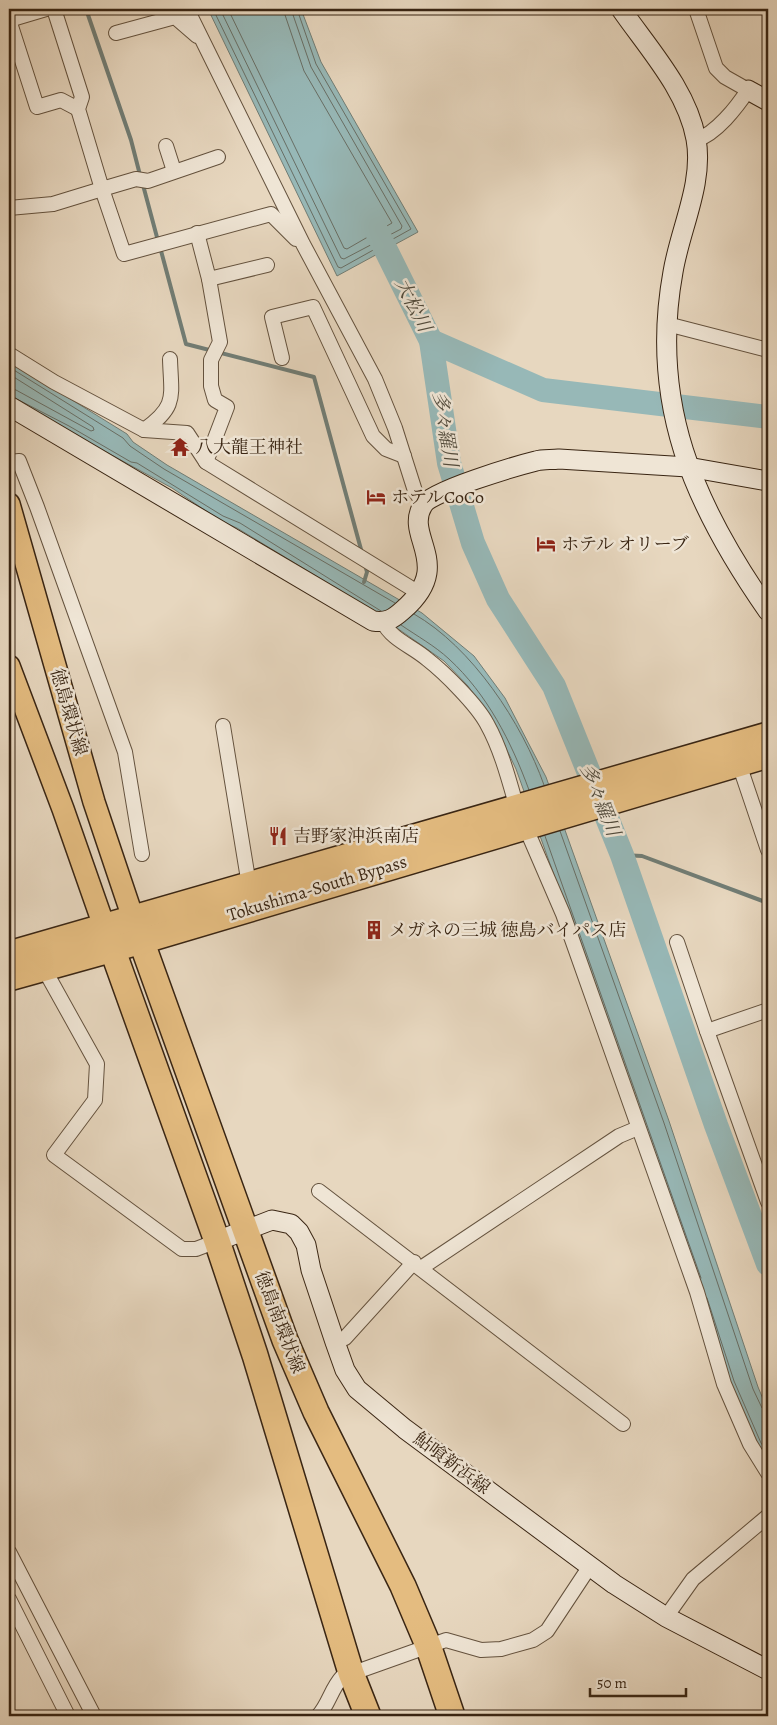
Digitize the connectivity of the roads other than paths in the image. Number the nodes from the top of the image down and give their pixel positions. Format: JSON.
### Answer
{"nodes":[{"id":1,"x":46,"y":9,"type":"edge"},
{"id":2,"x":54,"y":9,"type":"edge"},
{"id":3,"x":188,"y":9,"type":"edge"},
{"id":4,"x":621,"y":9,"type":"edge"},
{"id":5,"x":696,"y":9,"type":"edge"},
{"id":6,"x":116,"y":33,"type":"dead end"},
{"id":7,"x":201,"y":39,"type":"junction"},
{"id":8,"x":748,"y":90,"type":"junction"},
{"id":9,"x":768,"y":101,"type":"edge"},
{"id":10,"x":78,"y":109,"type":"junction"},
{"id":11,"x":696,"y":140,"type":"junction"},
{"id":12,"x":166,"y":146,"type":"dead end"},
{"id":13,"x":218,"y":157,"type":"dead end"},
{"id":14,"x":174,"y":171,"type":"junction"},
{"id":15,"x":102,"y":189,"type":"junction"},
{"id":16,"x":9,"y":208,"type":"edge"},
{"id":17,"x":197,"y":232,"type":"junction"},
{"id":18,"x":303,"y":244,"type":"junction"},
{"id":19,"x":267,"y":265,"type":"dead end"},
{"id":20,"x":210,"y":279,"type":"junction"},
{"id":21,"x":667,"y":330,"type":"junction"},
{"id":22,"x":768,"y":350,"type":"edge"},
{"id":23,"x":9,"y":354,"type":"edge"},
{"id":24,"x":282,"y":358,"type":"dead end"},
{"id":25,"x":170,"y":359,"type":"dead end"},
{"id":26,"x":9,"y":406,"type":"edge"},
{"id":27,"x":144,"y":430,"type":"junction"},
{"id":28,"x":404,"y":456,"type":"junction"},
{"id":29,"x":9,"y":462,"type":"edge"},
{"id":30,"x":206,"y":462,"type":"junction"},
{"id":31,"x":686,"y":462,"type":"junction"},
{"id":32,"x":768,"y":481,"type":"edge"},
{"id":33,"x":430,"y":499,"type":"junction"},
{"id":34,"x":9,"y":504,"type":"edge"},
{"id":35,"x":416,"y":597,"type":"junction"},
{"id":36,"x":768,"y":611,"type":"edge"},
{"id":37,"x":387,"y":621,"type":"junction"},
{"id":38,"x":9,"y":666,"type":"edge"},
{"id":39,"x":224,"y":726,"type":"dead end"},
{"id":40,"x":768,"y":736,"type":"edge"},
{"id":41,"x":768,"y":755,"type":"edge"},
{"id":42,"x":739,"y":764,"type":"junction"},
{"id":43,"x":622,"y":787,"type":"junction"},
{"id":44,"x":524,"y":816,"type":"junction"},
{"id":45,"x":768,"y":850,"type":"edge"},
{"id":46,"x":142,"y":854,"type":"dead end"},
{"id":47,"x":249,"y":886,"type":"junction"},
{"id":48,"x":133,"y":918,"type":"junction"},
{"id":49,"x":108,"y":938,"type":"junction"},
{"id":50,"x":142,"y":941,"type":"junction"},
{"id":51,"x":677,"y":942,"type":"dead end"},
{"id":52,"x":9,"y":954,"type":"edge"},
{"id":53,"x":43,"y":967,"type":"junction"},
{"id":54,"x":9,"y":978,"type":"edge"},
{"id":55,"x":768,"y":1010,"type":"edge"},
{"id":56,"x":707,"y":1031,"type":"junction"},
{"id":57,"x":638,"y":1128,"type":"junction"},
{"id":58,"x":319,"y":1190,"type":"dead end"},
{"id":59,"x":768,"y":1202,"type":"edge"},
{"id":60,"x":245,"y":1230,"type":"junction"},
{"id":61,"x":217,"y":1241,"type":"junction"},
{"id":62,"x":417,"y":1265,"type":"junction"},
{"id":63,"x":335,"y":1342,"type":"junction"},
{"id":64,"x":623,"y":1424,"type":"dead end"},
{"id":65,"x":768,"y":1474,"type":"edge"},
{"id":66,"x":768,"y":1516,"type":"edge"},
{"id":67,"x":9,"y":1552,"type":"edge"},
{"id":68,"x":590,"y":1566,"type":"junction"},
{"id":69,"x":9,"y":1599,"type":"edge"},
{"id":70,"x":666,"y":1617,"type":"junction"},
{"id":71,"x":428,"y":1645,"type":"junction"},
{"id":72,"x":768,"y":1670,"type":"edge"},
{"id":73,"x":351,"y":1673,"type":"junction"},
{"id":74,"x":68,"y":1716,"type":"edge"},
{"id":75,"x":94,"y":1716,"type":"edge"},
{"id":76,"x":318,"y":1716,"type":"edge"},
{"id":77,"x":368,"y":1716,"type":"edge"},
{"id":78,"x":452,"y":1716,"type":"edge"}],
"edges":[{"from":1,"to":10,"type":"street"},
{"from":2,"to":10,"type":"street"},
{"from":3,"to":7,"type":"street"},
{"from":4,"to":11,"type":"street"},
{"from":5,"to":8,"type":"street"},
{"from":6,"to":7,"type":"street"},
{"from":7,"to":18,"type":"street"},
{"from":8,"to":9,"type":"street"},
{"from":8,"to":11,"type":"street"},
{"from":10,"to":15,"type":"street"},
{"from":11,"to":21,"type":"street"},
{"from":12,"to":14,"type":"street"},
{"from":13,"to":14,"type":"street"},
{"from":14,"to":15,"type":"street"},
{"from":15,"to":16,"type":"street"},
{"from":15,"to":17,"type":"street"},
{"from":17,"to":18,"type":"street"},
{"from":17,"to":20,"type":"street"},
{"from":18,"to":28,"type":"street"},
{"from":19,"to":20,"type":"street"},
{"from":20,"to":30,"type":"street"},
{"from":21,"to":22,"type":"street"},
{"from":21,"to":31,"type":"street"},
{"from":23,"to":27,"type":"street"},
{"from":24,"to":28,"type":"street"},
{"from":25,"to":27,"type":"street"},
{"from":26,"to":37,"type":"street"},
{"from":27,"to":30,"type":"street"},
{"from":28,"to":33,"type":"street"},
{"from":29,"to":46,"type":"street"},
{"from":30,"to":35,"type":"street"},
{"from":31,"to":32,"type":"street"},
{"from":31,"to":33,"type":"street"},
{"from":31,"to":36,"type":"street"},
{"from":33,"to":35,"type":"street"},
{"from":34,"to":48,"type":"main road","name":"徳島環状線"},
{"from":35,"to":37,"type":"street"},
{"from":37,"to":44,"type":"street"},
{"from":38,"to":49,"type":"main road","name":"徳島環状線"},
{"from":39,"to":47,"type":"street"},
{"from":40,"to":43,"type":"highway","name":"Tokushima-South Bypass"},
{"from":41,"to":42,"type":"highway","name":"Tokushima-South Bypass"},
{"from":42,"to":43,"type":"highway","name":"Tokushima-South Bypass"},
{"from":42,"to":45,"type":"street"},
{"from":43,"to":44,"type":"highway","name":"Tokushima-South Bypass"},
{"from":44,"to":47,"type":"highway","name":"Tokushima-South Bypass"},
{"from":44,"to":50,"type":"highway","name":"Tokushima-South Bypass"},
{"from":44,"to":57,"type":"street"},
{"from":47,"to":48,"type":"highway","name":"Tokushima-South Bypass"},
{"from":48,"to":49,"type":"highway","name":"Tokushima-South Bypass"},
{"from":48,"to":50,"type":"highway","name":"徳島南環状線"},
{"from":49,"to":50,"type":"highway","name":"Tokushima-South Bypass"},
{"from":49,"to":52,"type":"highway","name":"Tokushima-South Bypass"},
{"from":49,"to":53,"type":"highway","name":"Tokushima-South Bypass"},
{"from":49,"to":61,"type":"highway","name":"徳島南環状線"},
{"from":50,"to":60,"type":"highway","name":"徳島南環状線"},
{"from":51,"to":56,"type":"street"},
{"from":53,"to":54,"type":"highway","name":"Tokushima-South Bypass"},
{"from":53,"to":61,"type":"street"},
{"from":55,"to":56,"type":"street"},
{"from":56,"to":59,"type":"street"},
{"from":57,"to":62,"type":"street"},
{"from":57,"to":65,"type":"street"},
{"from":58,"to":62,"type":"street"},
{"from":60,"to":61,"type":"street","name":"鮎喰新浜線"},
{"from":60,"to":63,"type":"street","name":"鮎喰新浜線"},
{"from":60,"to":71,"type":"highway","name":"徳島南環状線"},
{"from":61,"to":73,"type":"highway","name":"徳島南環状線"},
{"from":62,"to":63,"type":"street"},
{"from":62,"to":64,"type":"street"},
{"from":63,"to":68,"type":"street","name":"鮎喰新浜線"},
{"from":66,"to":70,"type":"street"},
{"from":67,"to":75,"type":"street"},
{"from":68,"to":70,"type":"street","name":"鮎喰新浜線"},
{"from":68,"to":71,"type":"street"},
{"from":69,"to":74,"type":"street"},
{"from":70,"to":72,"type":"street","name":"鮎喰新浜線"},
{"from":71,"to":73,"type":"street"},
{"from":71,"to":78,"type":"highway","name":"徳島南環状線"},
{"from":73,"to":76,"type":"street"},
{"from":73,"to":77,"type":"highway","name":"徳島南環状線"}]}
